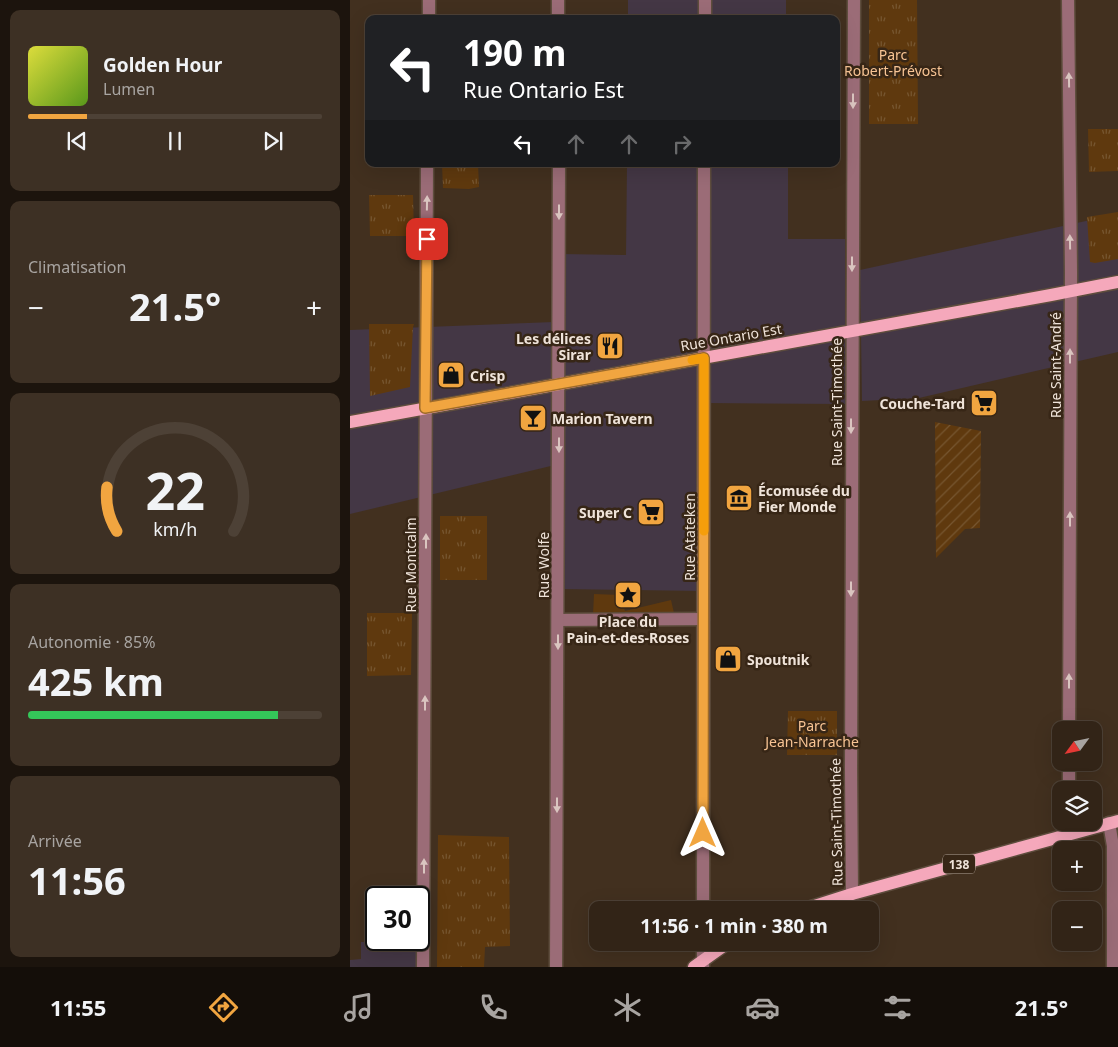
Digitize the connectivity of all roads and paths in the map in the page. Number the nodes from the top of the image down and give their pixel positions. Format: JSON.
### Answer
{"nodes":[{"id":1,"x":429,"y":0,"type":"edge"},
{"id":2,"x":558,"y":0,"type":"edge"},
{"id":3,"x":705,"y":0,"type":"edge"},
{"id":4,"x":854,"y":0,"type":"edge"},
{"id":5,"x":1068,"y":0,"type":"edge"},
{"id":6,"x":429,"y":15,"type":"edge"},
{"id":7,"x":558,"y":15,"type":"edge"},
{"id":8,"x":705,"y":15,"type":"edge"},
{"id":9,"x":427,"y":167,"type":"edge"},
{"id":10,"x":559,"y":167,"type":"edge"},
{"id":11,"x":704,"y":167,"type":"edge"},
{"id":12,"x":1118,"y":282,"type":"edge"},
{"id":13,"x":1070,"y":291,"type":"junction"},
{"id":14,"x":852,"y":330,"type":"junction"},
{"id":15,"x":704,"y":358,"type":"junction"},
{"id":16,"x":559,"y":384,"type":"junction"},
{"id":17,"x":425,"y":408,"type":"junction"},
{"id":18,"x":350,"y":422,"type":"edge"},
{"id":19,"x":703,"y":619,"type":"junction"},
{"id":20,"x":558,"y":620,"type":"junction"},
{"id":21,"x":1069,"y":721,"type":"edge"},
{"id":22,"x":1114,"y":822,"type":"edge"},
{"id":23,"x":1061,"y":831,"type":"edge"},
{"id":24,"x":852,"y":894,"type":"junction"},
{"id":25,"x":703,"y":901,"type":"edge"},
{"id":26,"x":830,"y":901,"type":"edge"},
{"id":27,"x":702,"y":951,"type":"edge"},
{"id":28,"x":718,"y":951,"type":"edge"},
{"id":29,"x":700,"y":965,"type":"edge"},
{"id":30,"x":423,"y":967,"type":"edge"},
{"id":31,"x":556,"y":967,"type":"edge"},
{"id":32,"x":1113,"y":967,"type":"edge"}],
"edges":[{"from":1,"to":6,"type":"street"},
{"from":2,"to":7,"type":"street"},
{"from":3,"to":8,"type":"street"},
{"from":4,"to":14,"type":"street","name":"Rue Saint-Timothée","one_way":true},
{"from":13,"to":5,"type":"street","name":"Rue Saint-André","one_way":true},
{"from":17,"to":9,"type":"street","name":"Rue Montcalm","one_way":true},
{"from":10,"to":16,"type":"street","name":"Rue Wolfe","one_way":true},
{"from":11,"to":15,"type":"street","name":"Rue Atateken"},
{"from":12,"to":13,"type":"main road","name":"Rue Ontario Est"},
{"from":13,"to":14,"type":"main road","name":"Rue Ontario Est"},
{"from":21,"to":13,"type":"street","name":"Rue Saint-André","one_way":true},
{"from":14,"to":15,"type":"main road","name":"Rue Ontario Est"},
{"from":14,"to":24,"type":"street","name":"Rue Saint-Timothée","one_way":true},
{"from":15,"to":16,"type":"main road","name":"Rue Ontario Est"},
{"from":15,"to":19,"type":"street","name":"Rue Atateken"},
{"from":16,"to":17,"type":"main road","name":"Rue Ontario Est"},
{"from":16,"to":20,"type":"street","name":"Rue Wolfe","one_way":true},
{"from":17,"to":18,"type":"main road","name":"Rue Ontario Est"},
{"from":30,"to":17,"type":"street","name":"Rue Montcalm","one_way":true},
{"from":19,"to":20,"type":"street"},
{"from":19,"to":25,"type":"street","name":"Rue Atateken"},
{"from":20,"to":31,"type":"street","name":"Rue Wolfe","one_way":true},
{"from":22,"to":32,"type":"street"},
{"from":23,"to":24,"type":"main road","number":"138"},
{"from":24,"to":26,"type":"main road","number":"138"},
{"from":27,"to":29,"type":"street"},
{"from":28,"to":29,"type":"main road"}]}
